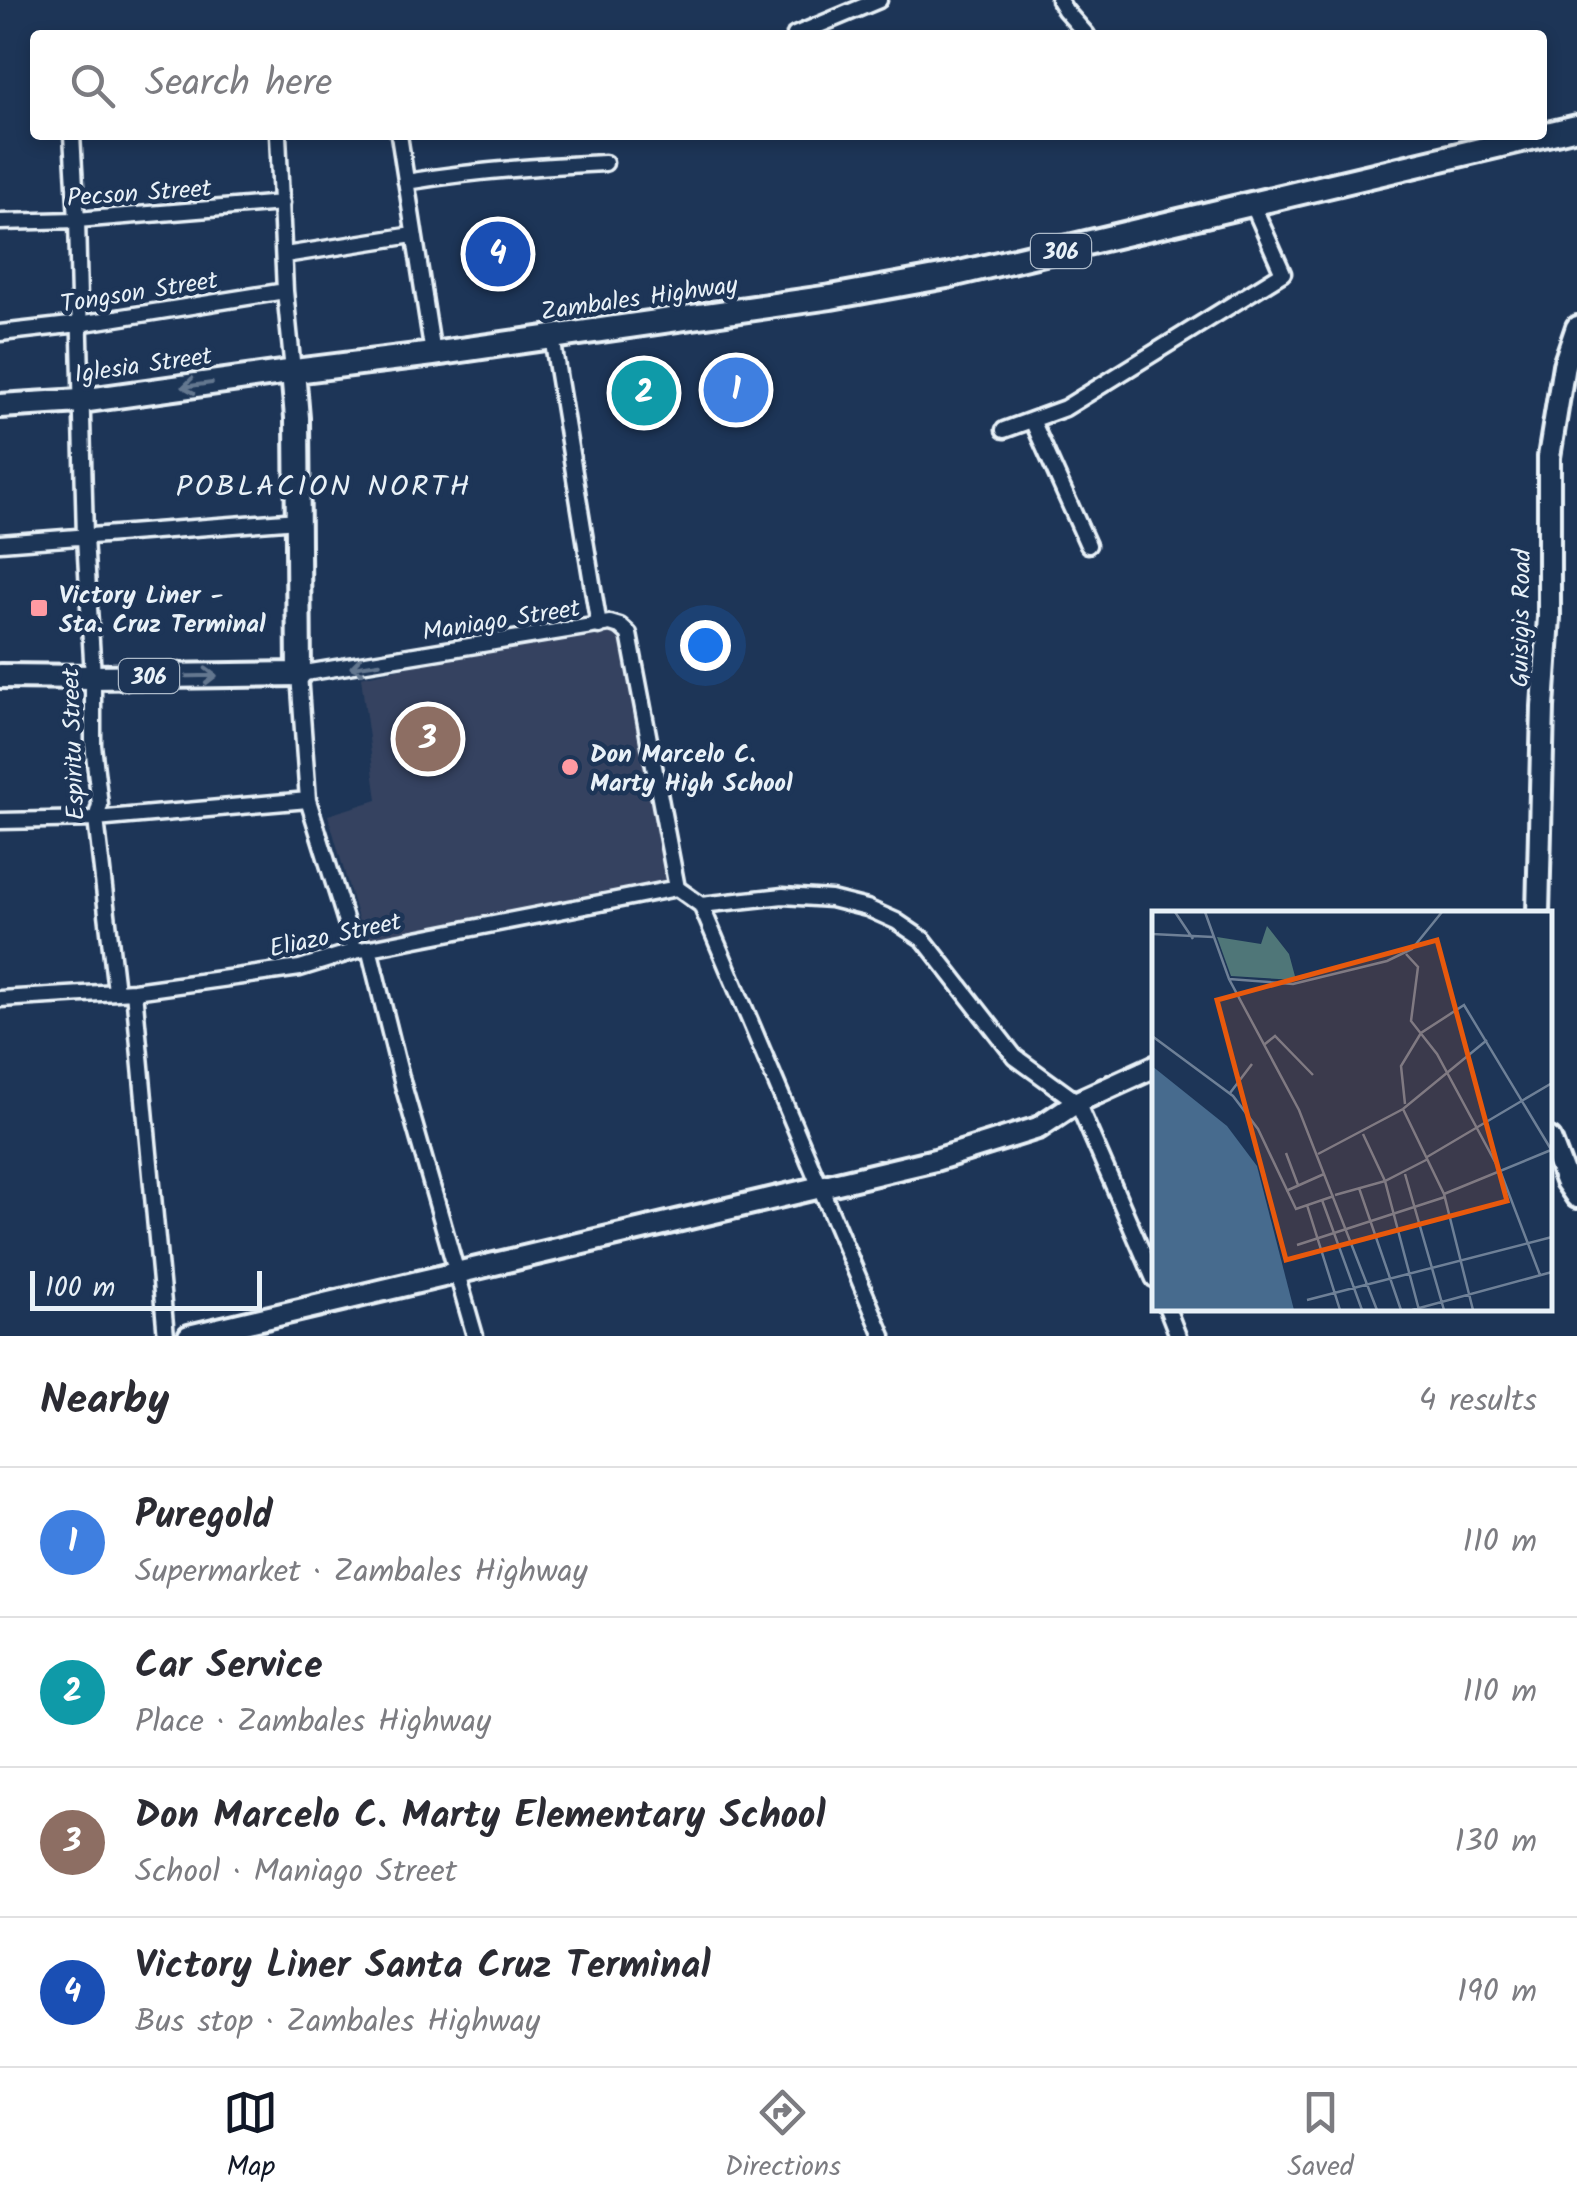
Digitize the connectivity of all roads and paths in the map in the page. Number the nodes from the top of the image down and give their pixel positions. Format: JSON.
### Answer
{"nodes":[{"id":1,"x":879,"y":0,"type":"edge"},
{"id":2,"x":1060,"y":0,"type":"edge"},
{"id":3,"x":807,"y":30,"type":"edge"},
{"id":4,"x":1083,"y":30,"type":"edge"},
{"id":5,"x":1577,"y":127,"type":"edge"},
{"id":6,"x":1547,"y":134,"type":"edge"},
{"id":7,"x":72,"y":140,"type":"edge"},
{"id":8,"x":278,"y":140,"type":"edge"},
{"id":9,"x":400,"y":140,"type":"edge"},
{"id":10,"x":1521,"y":140,"type":"edge"},
{"id":11,"x":605,"y":163,"type":"dead end"},
{"id":12,"x":406,"y":182,"type":"junction"},
{"id":13,"x":282,"y":202,"type":"junction"},
{"id":14,"x":1252,"y":203,"type":"junction"},
{"id":15,"x":77,"y":220,"type":"junction"},
{"id":16,"x":0,"y":222,"type":"edge"},
{"id":17,"x":413,"y":235,"type":"junction"},
{"id":18,"x":285,"y":255,"type":"junction"},
{"id":19,"x":285,"y":291,"type":"junction"},
{"id":20,"x":78,"y":324,"type":"junction"},
{"id":21,"x":1577,"y":327,"type":"edge"},
{"id":22,"x":0,"y":333,"type":"edge"},
{"id":23,"x":552,"y":337,"type":"junction"},
{"id":24,"x":433,"y":354,"type":"junction"},
{"id":25,"x":366,"y":363,"type":"junction"},
{"id":26,"x":293,"y":371,"type":"junction"},
{"id":27,"x":81,"y":401,"type":"junction"},
{"id":28,"x":0,"y":406,"type":"edge"},
{"id":29,"x":297,"y":418,"type":"junction"},
{"id":30,"x":1032,"y":420,"type":"junction"},
{"id":31,"x":1004,"y":430,"type":"dead end"},
{"id":32,"x":298,"y":520,"type":"junction"},
{"id":33,"x":84,"y":536,"type":"junction"},
{"id":34,"x":0,"y":543,"type":"edge"},
{"id":35,"x":1088,"y":545,"type":"dead end"},
{"id":36,"x":599,"y":626,"type":"junction"},
{"id":37,"x":299,"y":674,"type":"junction"},
{"id":38,"x":0,"y":676,"type":"edge"},
{"id":39,"x":94,"y":678,"type":"junction"},
{"id":40,"x":308,"y":800,"type":"junction"},
{"id":41,"x":96,"y":819,"type":"junction"},
{"id":42,"x":0,"y":821,"type":"edge"},
{"id":43,"x":676,"y":888,"type":"junction"},
{"id":44,"x":701,"y":904,"type":"junction"},
{"id":45,"x":1538,"y":911,"type":"edge"},
{"id":46,"x":362,"y":949,"type":"junction"},
{"id":47,"x":116,"y":991,"type":"junction"},
{"id":48,"x":134,"y":991,"type":"junction"},
{"id":49,"x":0,"y":999,"type":"edge"},
{"id":50,"x":1152,"y":1069,"type":"edge"},
{"id":51,"x":1078,"y":1102,"type":"junction"},
{"id":52,"x":1552,"y":1145,"type":"edge"},
{"id":53,"x":819,"y":1187,"type":"junction"},
{"id":54,"x":1577,"y":1197,"type":"edge"},
{"id":55,"x":457,"y":1273,"type":"junction"},
{"id":56,"x":1152,"y":1274,"type":"edge"},
{"id":57,"x":1168,"y":1311,"type":"edge"},
{"id":58,"x":166,"y":1336,"type":"edge"},
{"id":59,"x":189,"y":1336,"type":"edge"},
{"id":60,"x":475,"y":1336,"type":"edge"},
{"id":61,"x":883,"y":1336,"type":"edge"},
{"id":62,"x":1178,"y":1336,"type":"edge"}],
"edges":[{"from":1,"to":3,"type":"street"},
{"from":2,"to":4,"type":"street"},
{"from":5,"to":6,"type":"main road","name":"Zambales Highway","number":"306"},
{"from":7,"to":15,"type":"street","name":"Espiritu Street"},
{"from":8,"to":13,"type":"street"},
{"from":9,"to":12,"type":"street"},
{"from":10,"to":14,"type":"main road","name":"Zambales Highway","number":"306"},
{"from":11,"to":12,"type":"street"},
{"from":12,"to":17,"type":"street"},
{"from":13,"to":15,"type":"street","name":"Pecson Street"},
{"from":13,"to":18,"type":"street"},
{"from":14,"to":23,"type":"main road","name":"Zambales Highway","number":"306"},
{"from":14,"to":30,"type":"street"},
{"from":15,"to":16,"type":"street","name":"Pecson Street"},
{"from":15,"to":20,"type":"street","name":"Espiritu Street"},
{"from":17,"to":18,"type":"street"},
{"from":17,"to":24,"type":"street"},
{"from":18,"to":19,"type":"street"},
{"from":19,"to":20,"type":"street","name":"Tongson Street"},
{"from":19,"to":26,"type":"street"},
{"from":20,"to":22,"type":"street","name":"Tongson Street"},
{"from":20,"to":27,"type":"street","name":"Espiritu Street"},
{"from":21,"to":45,"type":"street","name":"Guisigis Road"},
{"from":23,"to":24,"type":"main road","name":"Zambales Highway","number":"306"},
{"from":23,"to":36,"type":"street"},
{"from":24,"to":25,"type":"main road","name":"Zambales Highway","number":"306"},
{"from":25,"to":26,"type":"main road","name":"Zambales Highway","number":"306"},
{"from":25,"to":29,"type":"main road","number":"306"},
{"from":26,"to":27,"type":"main road","name":"Iglesia Street","number":"306","one_way":true},
{"from":26,"to":29,"type":"main road"},
{"from":27,"to":28,"type":"main road","name":"Iglesia Street","number":"306"},
{"from":27,"to":33,"type":"street","name":"Espiritu Street"},
{"from":29,"to":32,"type":"main road"},
{"from":30,"to":31,"type":"street"},
{"from":30,"to":35,"type":"street"},
{"from":32,"to":33,"type":"street"},
{"from":32,"to":37,"type":"main road"},
{"from":33,"to":34,"type":"street"},
{"from":33,"to":39,"type":"street","name":"Espiritu Street"},
{"from":36,"to":37,"type":"street","name":"Maniago Street","one_way":true},
{"from":36,"to":43,"type":"street","name":"Maniago Street"},
{"from":39,"to":37,"type":"main road","number":"306","one_way":true},
{"from":37,"to":40,"type":"street"},
{"from":38,"to":39,"type":"main road","number":"306"},
{"from":39,"to":41,"type":"street","name":"Espiritu Street"},
{"from":40,"to":41,"type":"street"},
{"from":40,"to":46,"type":"street"},
{"from":41,"to":42,"type":"street"},
{"from":41,"to":47,"type":"street","name":"Espiritu Street"},
{"from":43,"to":44,"type":"street"},
{"from":43,"to":46,"type":"street","name":"Eliazo Street"},
{"from":44,"to":51,"type":"street"},
{"from":44,"to":53,"type":"street"},
{"from":46,"to":48,"type":"street","name":"Eliazo Street"},
{"from":46,"to":55,"type":"street"},
{"from":47,"to":48,"type":"street","name":"Eliazo Street"},
{"from":47,"to":49,"type":"street","name":"Eliazo Street"},
{"from":48,"to":58,"type":"street"},
{"from":50,"to":51,"type":"street"},
{"from":51,"to":53,"type":"street"},
{"from":51,"to":56,"type":"street"},
{"from":52,"to":54,"type":"street"},
{"from":53,"to":55,"type":"street"},
{"from":53,"to":61,"type":"street"},
{"from":55,"to":59,"type":"street"},
{"from":55,"to":60,"type":"street"},
{"from":57,"to":62,"type":"street"}]}
